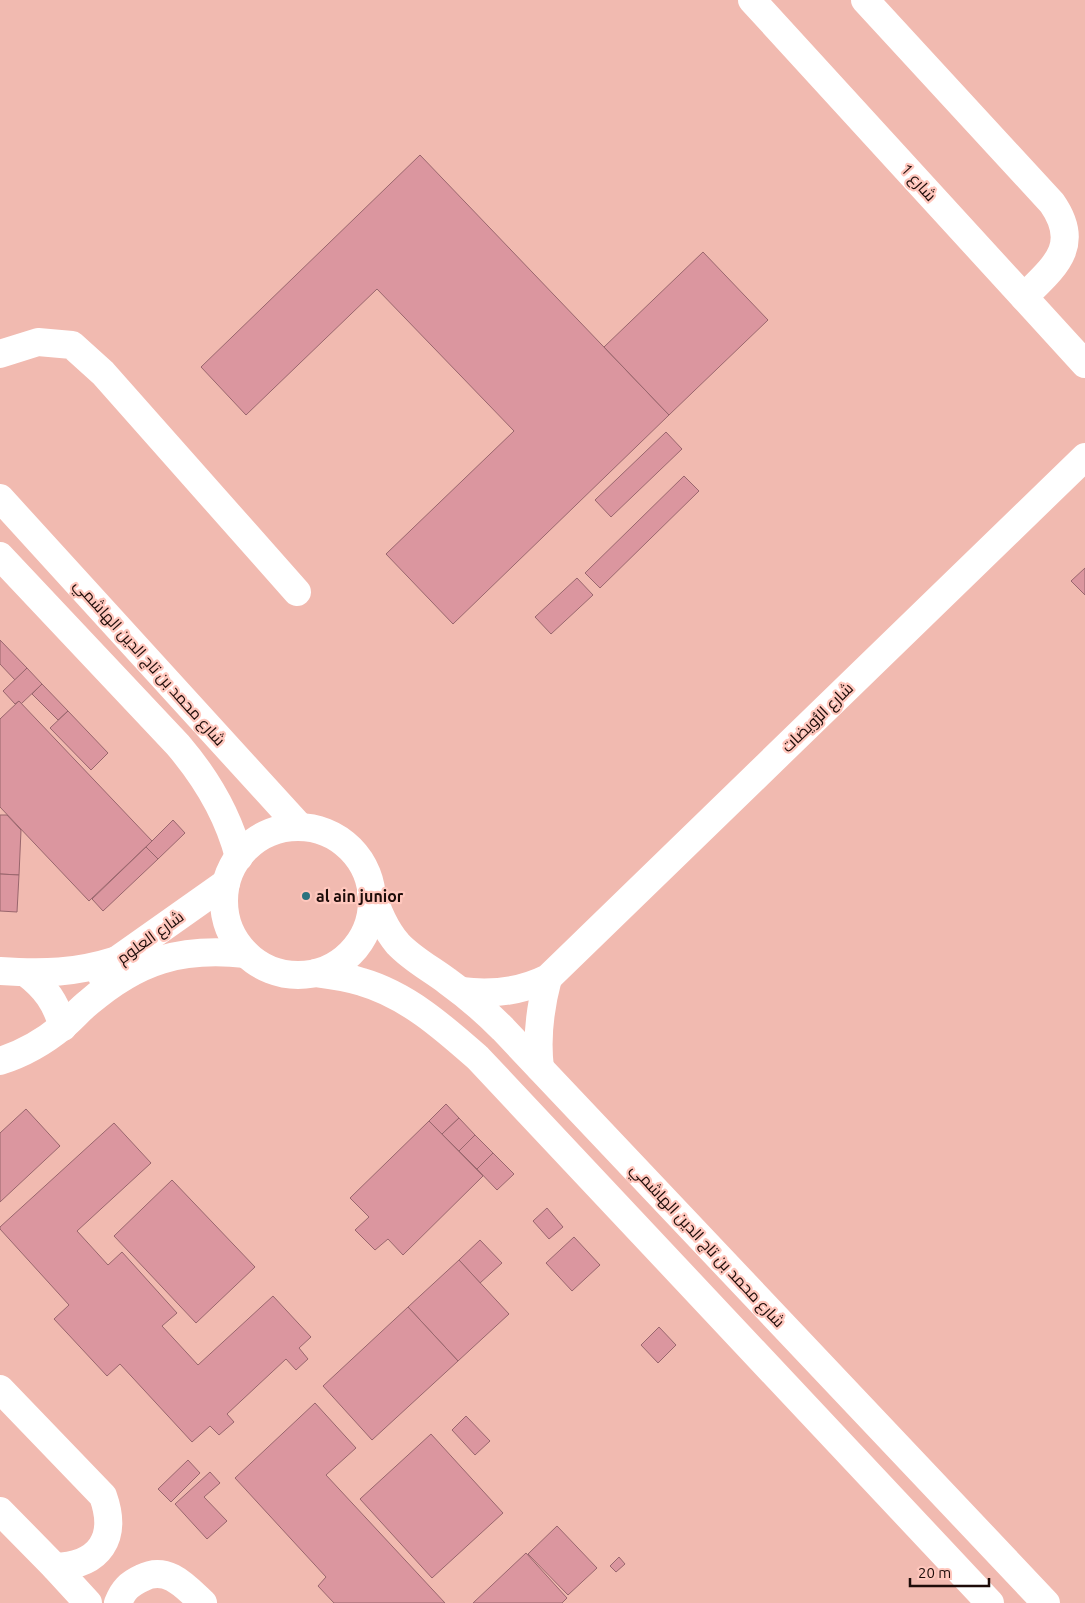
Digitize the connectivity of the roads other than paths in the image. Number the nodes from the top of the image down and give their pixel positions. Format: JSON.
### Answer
{"nodes":[{"id":1,"x":752,"y":0,"type":"edge"},
{"id":2,"x":865,"y":0,"type":"edge"},
{"id":3,"x":1024,"y":297,"type":"junction"},
{"id":4,"x":0,"y":354,"type":"edge"},
{"id":5,"x":1085,"y":364,"type":"edge"},
{"id":6,"x":1085,"y":457,"type":"edge"},
{"id":7,"x":0,"y":498,"type":"edge"},
{"id":8,"x":0,"y":556,"type":"edge"},
{"id":9,"x":297,"y":592,"type":"dead end"},
{"id":10,"x":300,"y":827,"type":"junction"},
{"id":11,"x":238,"y":857,"type":"junction"},
{"id":12,"x":226,"y":883,"type":"junction"},
{"id":13,"x":371,"y":892,"type":"junction"},
{"id":14,"x":246,"y":954,"type":"junction"},
{"id":15,"x":117,"y":960,"type":"junction"},
{"id":16,"x":13,"y":972,"type":"edge"},
{"id":17,"x":316,"y":973,"type":"junction"},
{"id":18,"x":548,"y":978,"type":"junction"},
{"id":19,"x":461,"y":991,"type":"junction"},
{"id":20,"x":87,"y":1004,"type":"junction"},
{"id":21,"x":62,"y":1027,"type":"junction"},
{"id":22,"x":0,"y":1061,"type":"edge"},
{"id":23,"x":540,"y":1068,"type":"junction"},
{"id":24,"x":0,"y":1389,"type":"edge"},
{"id":25,"x":0,"y":1511,"type":"edge"},
{"id":26,"x":56,"y":1567,"type":"junction"},
{"id":27,"x":88,"y":1603,"type":"edge"},
{"id":28,"x":118,"y":1603,"type":"edge"},
{"id":29,"x":203,"y":1603,"type":"edge"},
{"id":30,"x":990,"y":1603,"type":"edge"},
{"id":31,"x":1046,"y":1603,"type":"edge"}],
"edges":[{"from":1,"to":3,"type":"street","name":"شارع 1"},
{"from":2,"to":3,"type":"street"},
{"from":3,"to":5,"type":"street","name":"شارع 1"},
{"from":4,"to":9,"type":"street"},
{"from":6,"to":18,"type":"street","name":"شارع الرُّويضات"},
{"from":7,"to":10,"type":"street","name":"شارع محمد بن تاج الدين الهاشمي"},
{"from":8,"to":11,"type":"street"},
{"from":10,"to":11,"type":"street"},
{"from":10,"to":13,"type":"street"},
{"from":11,"to":12,"type":"street"},
{"from":12,"to":14,"type":"street"},
{"from":12,"to":15,"type":"street","name":"شارع العلوم"},
{"from":13,"to":17,"type":"street"},
{"from":13,"to":19,"type":"street","name":"شارع محمد بن تاج الدين الهاشمي"},
{"from":14,"to":17,"type":"street"},
{"from":14,"to":20,"type":"street","name":"شارع العلوم"},
{"from":15,"to":16,"type":"street"},
{"from":15,"to":20,"type":"street","name":"شارع العلوم"},
{"from":16,"to":21,"type":"street"},
{"from":17,"to":30,"type":"street"},
{"from":18,"to":19,"type":"street","name":"شارع الرُّويضات"},
{"from":18,"to":23,"type":"street"},
{"from":19,"to":23,"type":"street","name":"شارع محمد بن تاج الدين الهاشمي"},
{"from":20,"to":21,"type":"street","name":"شارع العلوم"},
{"from":21,"to":22,"type":"street","name":"شارع العلوم"},
{"from":23,"to":31,"type":"street","name":"شارع محمد بن تاج الدين الهاشمي"},
{"from":24,"to":26,"type":"street"},
{"from":25,"to":26,"type":"street"},
{"from":26,"to":27,"type":"street"},
{"from":28,"to":29,"type":"street"}]}
